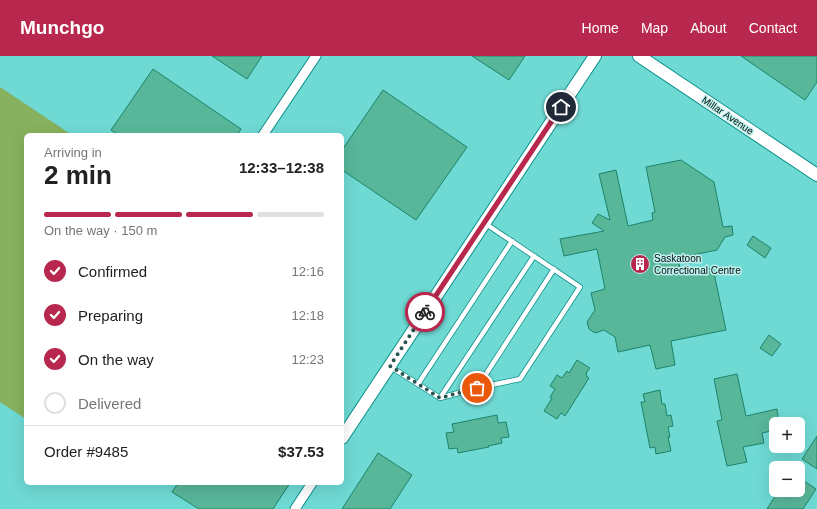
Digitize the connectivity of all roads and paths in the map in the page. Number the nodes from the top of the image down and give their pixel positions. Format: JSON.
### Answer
{"nodes":[{"id":1,"x":316,"y":56,"type":"edge"},
{"id":2,"x":595,"y":56,"type":"edge"},
{"id":3,"x":639,"y":56,"type":"edge"},
{"id":4,"x":264,"y":133,"type":"edge"},
{"id":5,"x":817,"y":175,"type":"edge"},
{"id":6,"x":484,"y":223,"type":"junction"},
{"id":7,"x":512,"y":241,"type":"junction"},
{"id":8,"x":534,"y":256,"type":"junction"},
{"id":9,"x":554,"y":269,"type":"junction"},
{"id":10,"x":390,"y":366,"type":"junction"},
{"id":11,"x":418,"y":384,"type":"junction"},
{"id":12,"x":477,"y":388,"type":"junction"},
{"id":13,"x":440,"y":398,"type":"junction"},
{"id":14,"x":344,"y":435,"type":"edge"},
{"id":15,"x":311,"y":485,"type":"edge"},
{"id":16,"x":295,"y":509,"type":"edge"}],
"edges":[{"from":1,"to":4,"type":"street"},
{"from":2,"to":6,"type":"street"},
{"from":3,"to":5,"type":"street","name":"Millar Avenue"},
{"from":6,"to":7,"type":"lane"},
{"from":6,"to":10,"type":"street"},
{"from":7,"to":8,"type":"lane"},
{"from":7,"to":11,"type":"lane"},
{"from":8,"to":9,"type":"lane"},
{"from":8,"to":13,"type":"lane"},
{"from":9,"to":12,"type":"lane"},
{"from":9,"to":12,"type":"lane"},
{"from":10,"to":11,"type":"lane"},
{"from":10,"to":14,"type":"street"},
{"from":11,"to":13,"type":"lane"},
{"from":12,"to":13,"type":"lane"},
{"from":15,"to":16,"type":"street"}]}
